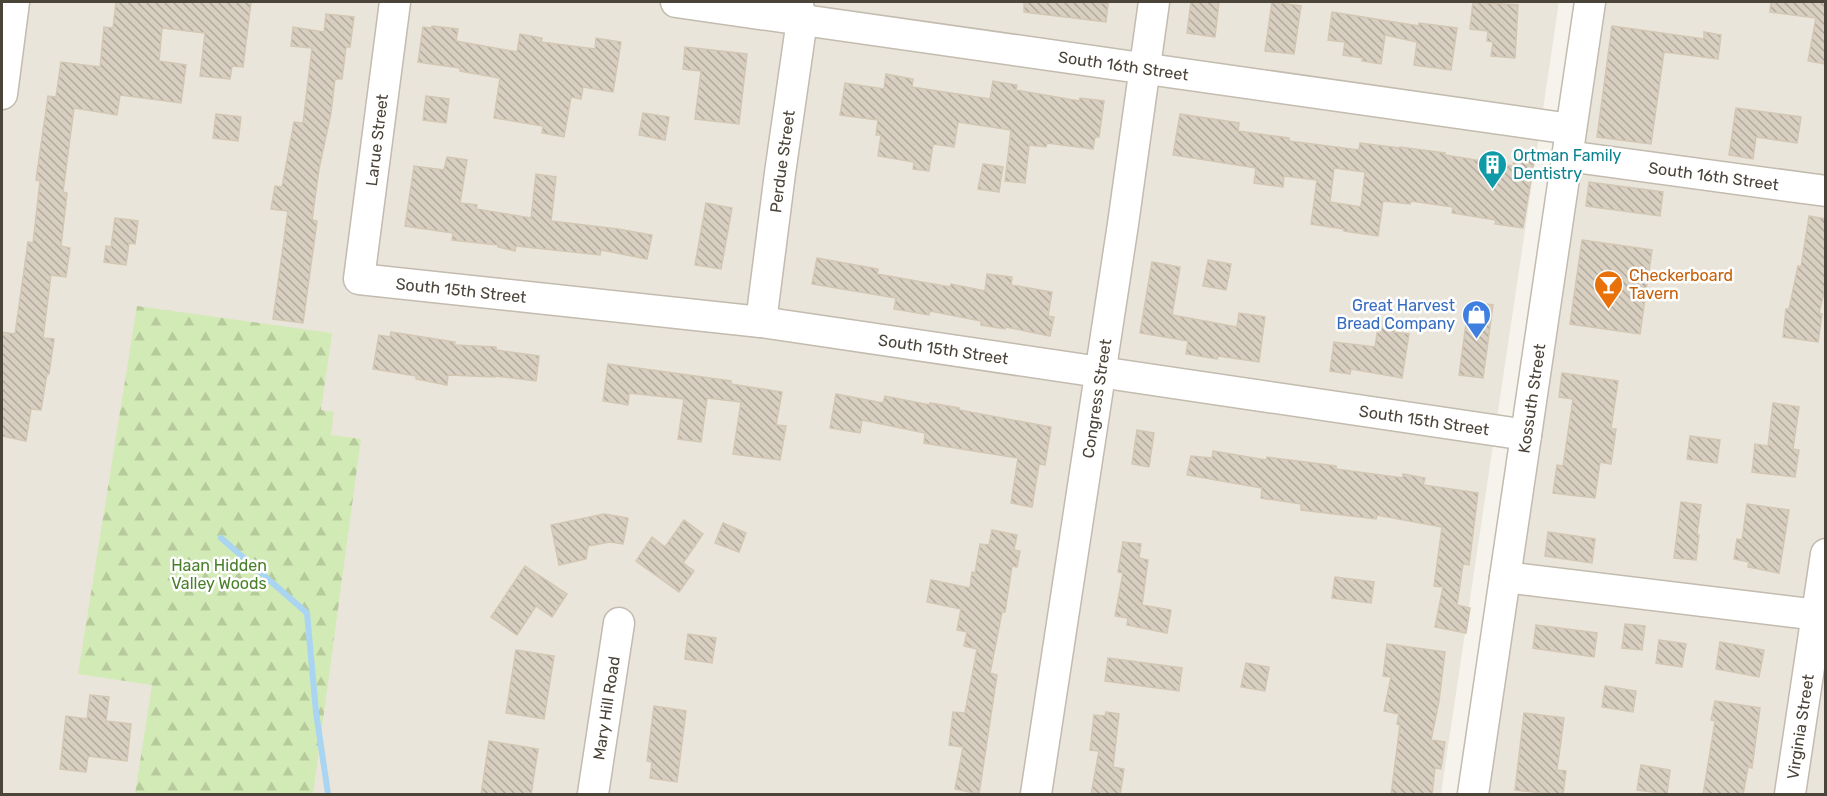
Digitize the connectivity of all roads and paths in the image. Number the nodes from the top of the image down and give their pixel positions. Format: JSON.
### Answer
{"nodes":[{"id":1,"x":14,"y":2,"type":"edge"},
{"id":2,"x":395,"y":2,"type":"edge"},
{"id":3,"x":676,"y":2,"type":"edge"},
{"id":4,"x":1154,"y":2,"type":"edge"},
{"id":5,"x":1590,"y":2,"type":"edge"},
{"id":6,"x":800,"y":11,"type":"edge"},
{"id":7,"x":1145,"y":68,"type":"junction"},
{"id":8,"x":2,"y":94,"type":"edge"},
{"id":9,"x":1569,"y":142,"type":"junction"},
{"id":10,"x":1826,"y":190,"type":"edge"},
{"id":11,"x":360,"y":279,"type":"joint"},
{"id":12,"x":761,"y":322,"type":"junction"},
{"id":13,"x":1100,"y":373,"type":"junction"},
{"id":14,"x":1526,"y":435,"type":"junction"},
{"id":15,"x":1826,"y":554,"type":"edge"},
{"id":16,"x":1505,"y":577,"type":"junction"},
{"id":17,"x":1821,"y":615,"type":"edge"},
{"id":18,"x":619,"y":623,"type":"dead end"},
{"id":19,"x":593,"y":795,"type":"edge"},
{"id":20,"x":1036,"y":795,"type":"edge"},
{"id":21,"x":1473,"y":795,"type":"edge"},
{"id":22,"x":1790,"y":795,"type":"edge"}],
"edges":[{"from":1,"to":8,"type":"street"},
{"from":2,"to":11,"type":"street","name":"Larue Street"},
{"from":3,"to":6,"type":"street","name":"South 16th Street"},
{"from":4,"to":7,"type":"street","name":"Congress Street"},
{"from":5,"to":9,"type":"street","name":"Kossuth Street"},
{"from":6,"to":7,"type":"street","name":"South 16th Street"},
{"from":6,"to":12,"type":"street","name":"Perdue Street"},
{"from":7,"to":9,"type":"street","name":"South 16th Street"},
{"from":7,"to":13,"type":"street","name":"Congress Street"},
{"from":9,"to":10,"type":"street","name":"South 16th Street"},
{"from":9,"to":14,"type":"street","name":"Kossuth Street"},
{"from":11,"to":12,"type":"street","name":"South 15th Street"},
{"from":12,"to":13,"type":"street","name":"South 15th Street"},
{"from":13,"to":14,"type":"street","name":"South 15th Street"},
{"from":13,"to":20,"type":"street","name":"Congress Street"},
{"from":14,"to":16,"type":"street","name":"Kossuth Street"},
{"from":15,"to":17,"type":"street","name":"Virginia Street"},
{"from":16,"to":17,"type":"street"},
{"from":16,"to":21,"type":"street","name":"Kossuth Street"},
{"from":17,"to":22,"type":"street","name":"Virginia Street"},
{"from":18,"to":19,"type":"street","name":"Mary Hill Road"}]}
